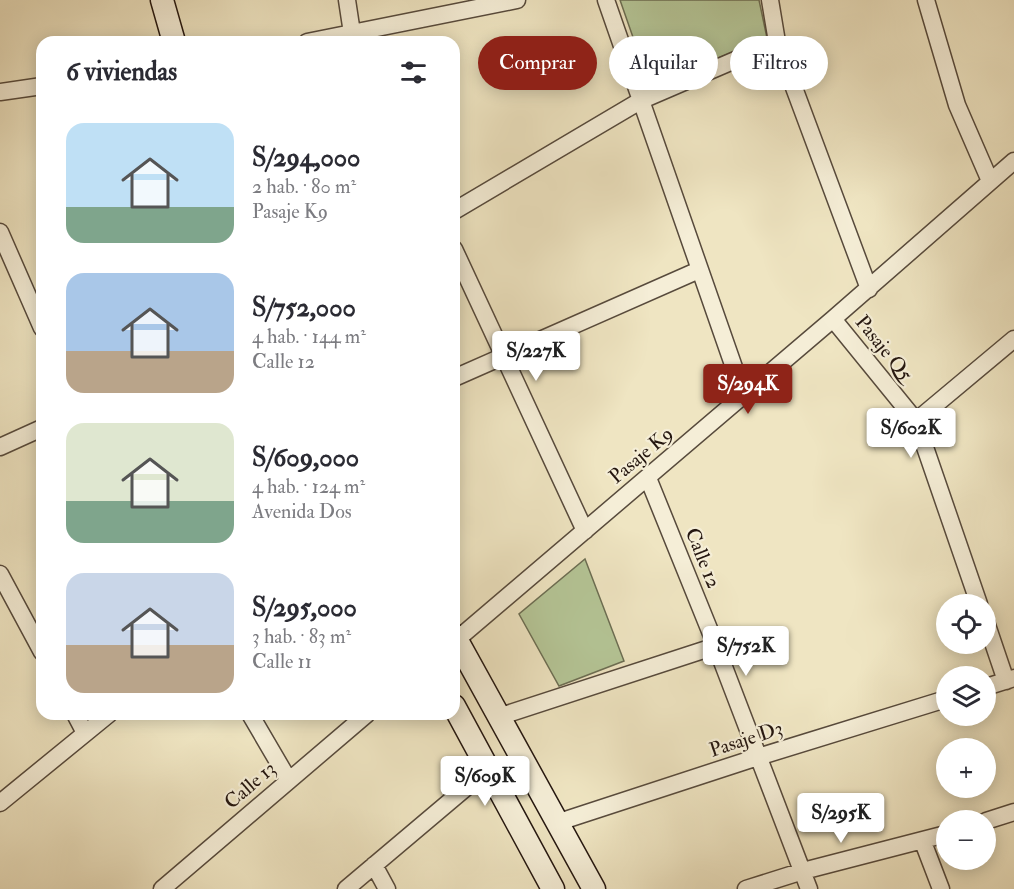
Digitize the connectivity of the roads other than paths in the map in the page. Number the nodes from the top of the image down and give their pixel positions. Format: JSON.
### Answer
{"nodes":[{"id":1,"x":162,"y":0,"type":"edge"},
{"id":2,"x":347,"y":0,"type":"edge"},
{"id":3,"x":517,"y":0,"type":"edge"},
{"id":4,"x":606,"y":0,"type":"edge"},
{"id":5,"x":770,"y":0,"type":"edge"},
{"id":6,"x":927,"y":0,"type":"edge"},
{"id":7,"x":172,"y":36,"type":"edge"},
{"id":8,"x":354,"y":36,"type":"edge"},
{"id":9,"x":363,"y":36,"type":"edge"},
{"id":10,"x":776,"y":36,"type":"edge"},
{"id":11,"x":730,"y":62,"type":"edge"},
{"id":12,"x":36,"y":87,"type":"edge"},
{"id":13,"x":795,"y":90,"type":"edge"},
{"id":14,"x":0,"y":92,"type":"edge"},
{"id":15,"x":640,"y":101,"type":"junction"},
{"id":16,"x":1014,"y":161,"type":"edge"},
{"id":17,"x":990,"y":181,"type":"junction"},
{"id":18,"x":460,"y":207,"type":"edge"},
{"id":19,"x":0,"y":232,"type":"edge"},
{"id":20,"x":460,"y":261,"type":"edge"},
{"id":21,"x":699,"y":270,"type":"junction"},
{"id":22,"x":869,"y":289,"type":"junction"},
{"id":23,"x":36,"y":314,"type":"edge"},
{"id":24,"x":833,"y":319,"type":"junction"},
{"id":25,"x":1014,"y":339,"type":"edge"},
{"id":26,"x":505,"y":355,"type":"junction"},
{"id":27,"x":460,"y":375,"type":"edge"},
{"id":28,"x":744,"y":396,"type":"junction"},
{"id":29,"x":916,"y":421,"type":"junction"},
{"id":30,"x":36,"y":431,"type":"edge"},
{"id":31,"x":0,"y":447,"type":"edge"},
{"id":32,"x":648,"y":478,"type":"junction"},
{"id":33,"x":585,"y":531,"type":"junction"},
{"id":34,"x":0,"y":574,"type":"edge"},
{"id":35,"x":976,"y":594,"type":"edge"},
{"id":36,"x":460,"y":635,"type":"edge"},
{"id":37,"x":36,"y":641,"type":"edge"},
{"id":38,"x":460,"y":646,"type":"edge"},
{"id":39,"x":716,"y":646,"type":"junction"},
{"id":40,"x":996,"y":646,"type":"edge"},
{"id":41,"x":1010,"y":680,"type":"edge"},
{"id":42,"x":936,"y":702,"type":"edge"},
{"id":43,"x":498,"y":717,"type":"junction"},
{"id":44,"x":460,"y":718,"type":"edge"},
{"id":45,"x":78,"y":720,"type":"edge"},
{"id":46,"x":101,"y":720,"type":"edge"},
{"id":47,"x":254,"y":720,"type":"edge"},
{"id":48,"x":361,"y":720,"type":"edge"},
{"id":49,"x":85,"y":733,"type":"junction"},
{"id":50,"x":758,"y":757,"type":"junction"},
{"id":51,"x":487,"y":770,"type":"junction"},
{"id":52,"x":288,"y":779,"type":"junction"},
{"id":53,"x":0,"y":803,"type":"edge"},
{"id":54,"x":1014,"y":812,"type":"edge"},
{"id":55,"x":996,"y":818,"type":"edge"},
{"id":56,"x":559,"y":822,"type":"junction"},
{"id":57,"x":936,"y":837,"type":"edge"},
{"id":58,"x":923,"y":842,"type":"junction"},
{"id":59,"x":374,"y":865,"type":"junction"},
{"id":60,"x":803,"y":871,"type":"junction"},
{"id":61,"x":162,"y":889,"type":"edge"},
{"id":62,"x":345,"y":889,"type":"edge"},
{"id":63,"x":387,"y":889,"type":"edge"},
{"id":64,"x":553,"y":889,"type":"edge"},
{"id":65,"x":594,"y":889,"type":"edge"},
{"id":66,"x":746,"y":889,"type":"edge"},
{"id":67,"x":809,"y":889,"type":"edge"},
{"id":68,"x":941,"y":889,"type":"edge"}],
"edges":[{"from":1,"to":7,"type":"street"},
{"from":2,"to":8,"type":"street"},
{"from":3,"to":9,"type":"street"},
{"from":4,"to":15,"type":"street"},
{"from":5,"to":10,"type":"street"},
{"from":6,"to":17,"type":"street"},
{"from":11,"to":15,"type":"street"},
{"from":12,"to":14,"type":"street"},
{"from":13,"to":22,"type":"street"},
{"from":15,"to":18,"type":"street"},
{"from":15,"to":21,"type":"street"},
{"from":16,"to":17,"type":"street","name":"Pasaje K9"},
{"from":17,"to":22,"type":"street","name":"Pasaje K9"},
{"from":19,"to":23,"type":"street"},
{"from":20,"to":26,"type":"street"},
{"from":21,"to":26,"type":"street"},
{"from":21,"to":28,"type":"street"},
{"from":22,"to":24,"type":"street","name":"Pasaje K9"},
{"from":24,"to":28,"type":"street","name":"Pasaje K9"},
{"from":24,"to":29,"type":"street","name":"Pasaje Q5"},
{"from":25,"to":29,"type":"street"},
{"from":26,"to":27,"type":"street"},
{"from":26,"to":33,"type":"street"},
{"from":28,"to":32,"type":"street","name":"Pasaje K9"},
{"from":29,"to":35,"type":"street","name":"Pasaje Q5"},
{"from":30,"to":31,"type":"street"},
{"from":32,"to":33,"type":"street","name":"Pasaje K9"},
{"from":32,"to":39,"type":"street","name":"Calle 12"},
{"from":33,"to":36,"type":"street","name":"Pasaje K9"},
{"from":34,"to":37,"type":"street"},
{"from":38,"to":43,"type":"street"},
{"from":39,"to":43,"type":"street"},
{"from":39,"to":50,"type":"street","name":"Calle 12"},
{"from":40,"to":41,"type":"street"},
{"from":42,"to":50,"type":"street","name":"Pasaje D3"},
{"from":43,"to":56,"type":"street"},
{"from":44,"to":51,"type":"street"},
{"from":45,"to":49,"type":"street"},
{"from":46,"to":49,"type":"street"},
{"from":47,"to":52,"type":"street"},
{"from":48,"to":52,"type":"street","name":"Calle 13"},
{"from":49,"to":53,"type":"street"},
{"from":50,"to":56,"type":"street","name":"Pasaje D3"},
{"from":50,"to":60,"type":"street","name":"Calle 12"},
{"from":51,"to":59,"type":"street"},
{"from":51,"to":64,"type":"street"},
{"from":52,"to":61,"type":"street","name":"Calle 13"},
{"from":54,"to":55,"type":"street"},
{"from":56,"to":65,"type":"street"},
{"from":57,"to":58,"type":"street"},
{"from":58,"to":60,"type":"street"},
{"from":58,"to":68,"type":"street"},
{"from":59,"to":62,"type":"street"},
{"from":59,"to":63,"type":"street"},
{"from":60,"to":66,"type":"street"},
{"from":60,"to":67,"type":"street","name":"Calle 12"}]}
